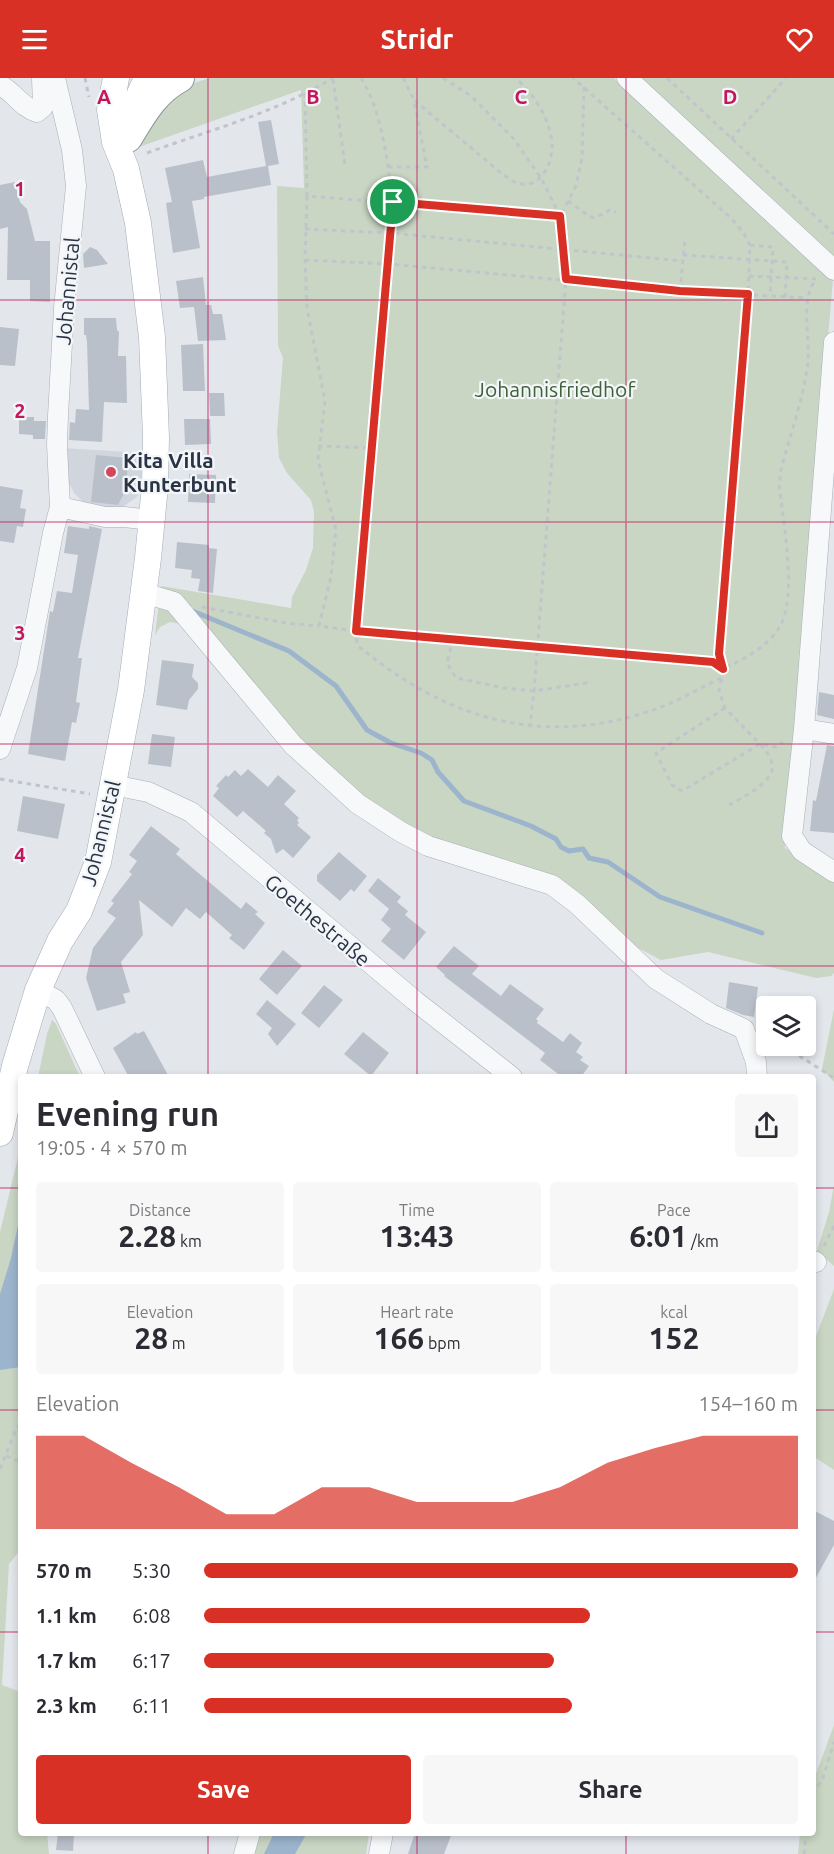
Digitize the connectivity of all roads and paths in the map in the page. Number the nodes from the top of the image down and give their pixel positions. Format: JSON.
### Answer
{"nodes":[{"id":1,"x":42,"y":78,"type":"edge"},
{"id":2,"x":55,"y":78,"type":"edge"},
{"id":3,"x":116,"y":78,"type":"edge"},
{"id":4,"x":147,"y":78,"type":"edge"},
{"id":5,"x":180,"y":78,"type":"edge"},
{"id":6,"x":333,"y":78,"type":"edge"},
{"id":7,"x":361,"y":78,"type":"edge"},
{"id":8,"x":403,"y":78,"type":"edge"},
{"id":9,"x":443,"y":78,"type":"edge"},
{"id":10,"x":514,"y":78,"type":"edge"},
{"id":11,"x":574,"y":78,"type":"edge"},
{"id":12,"x":627,"y":78,"type":"edge"},
{"id":13,"x":667,"y":78,"type":"edge"},
{"id":14,"x":786,"y":78,"type":"edge"},
{"id":15,"x":0,"y":85,"type":"edge"},
{"id":16,"x":584,"y":87,"type":"junction"},
{"id":17,"x":305,"y":93,"type":"junction"},
{"id":18,"x":414,"y":100,"type":"junction"},
{"id":19,"x":129,"y":138,"type":"junction"},
{"id":20,"x":731,"y":139,"type":"junction"},
{"id":21,"x":345,"y":165,"type":"dead end"},
{"id":22,"x":388,"y":167,"type":"junction"},
{"id":23,"x":126,"y":169,"type":"junction"},
{"id":24,"x":541,"y":178,"type":"junction"},
{"id":25,"x":307,"y":196,"type":"junction"},
{"id":26,"x":568,"y":201,"type":"junction"},
{"id":27,"x":393,"y":202,"type":"junction"},
{"id":28,"x":616,"y":212,"type":"dead end"},
{"id":29,"x":560,"y":216,"type":"junction"},
{"id":30,"x":305,"y":229,"type":"junction"},
{"id":31,"x":391,"y":233,"type":"junction"},
{"id":32,"x":834,"y":234,"type":"edge"},
{"id":33,"x":685,"y":239,"type":"dead end"},
{"id":34,"x":750,"y":245,"type":"junction"},
{"id":35,"x":564,"y":250,"type":"junction"},
{"id":36,"x":683,"y":255,"type":"junction"},
{"id":37,"x":305,"y":260,"type":"junction"},
{"id":38,"x":750,"y":260,"type":"junction"},
{"id":39,"x":683,"y":261,"type":"junction"},
{"id":40,"x":772,"y":261,"type":"junction"},
{"id":41,"x":389,"y":264,"type":"junction"},
{"id":42,"x":834,"y":270,"type":"edge"},
{"id":43,"x":749,"y":276,"type":"junction"},
{"id":44,"x":771,"y":277,"type":"junction"},
{"id":45,"x":786,"y":278,"type":"junction"},
{"id":46,"x":566,"y":279,"type":"junction"},
{"id":47,"x":680,"y":291,"type":"junction"},
{"id":48,"x":748,"y":294,"type":"junction"},
{"id":49,"x":770,"y":296,"type":"junction"},
{"id":50,"x":785,"y":297,"type":"junction"},
{"id":51,"x":807,"y":298,"type":"junction"},
{"id":52,"x":834,"y":342,"type":"edge"},
{"id":53,"x":318,"y":446,"type":"junction"},
{"id":54,"x":371,"y":448,"type":"junction"},
{"id":55,"x":60,"y":507,"type":"junction"},
{"id":56,"x":152,"y":520,"type":"junction"},
{"id":57,"x":144,"y":593,"type":"junction"},
{"id":58,"x":174,"y":602,"type":"junction"},
{"id":59,"x":319,"y":626,"type":"junction"},
{"id":60,"x":356,"y":631,"type":"junction"},
{"id":61,"x":453,"y":639,"type":"junction"},
{"id":62,"x":537,"y":646,"type":"junction"},
{"id":63,"x":723,"y":669,"type":"junction"},
{"id":64,"x":721,"y":678,"type":"junction"},
{"id":65,"x":592,"y":682,"type":"dead end"},
{"id":66,"x":534,"y":691,"type":"junction"},
{"id":67,"x":8,"y":699,"type":"edge"},
{"id":68,"x":725,"y":708,"type":"junction"},
{"id":69,"x":530,"y":726,"type":"junction"},
{"id":70,"x":804,"y":729,"type":"junction"},
{"id":71,"x":834,"y":735,"type":"edge"},
{"id":72,"x":760,"y":744,"type":"junction"},
{"id":73,"x":0,"y":749,"type":"edge"},
{"id":74,"x":0,"y":779,"type":"edge"},
{"id":75,"x":113,"y":785,"type":"junction"},
{"id":76,"x":75,"y":792,"type":"dead end"},
{"id":77,"x":729,"y":805,"type":"dead end"},
{"id":78,"x":834,"y":872,"type":"edge"},
{"id":79,"x":38,"y":990,"type":"junction"},
{"id":80,"x":800,"y":1056,"type":"edge"},
{"id":81,"x":94,"y":1074,"type":"edge"},
{"id":82,"x":508,"y":1074,"type":"edge"},
{"id":83,"x":757,"y":1074,"type":"edge"},
{"id":84,"x":834,"y":1078,"type":"edge"},
{"id":85,"x":0,"y":1133,"type":"edge"},
{"id":86,"x":18,"y":1427,"type":"edge"},
{"id":87,"x":6,"y":1456,"type":"junction"},
{"id":88,"x":18,"y":1461,"type":"edge"},
{"id":89,"x":0,"y":1469,"type":"edge"},
{"id":90,"x":834,"y":1742,"type":"edge"},
{"id":91,"x":816,"y":1789,"type":"edge"},
{"id":92,"x":249,"y":1836,"type":"edge"},
{"id":93,"x":382,"y":1836,"type":"edge"},
{"id":94,"x":806,"y":1836,"type":"edge"},
{"id":95,"x":244,"y":1854,"type":"edge"},
{"id":96,"x":379,"y":1854,"type":"edge"},
{"id":97,"x":804,"y":1854,"type":"edge"}],
"edges":[{"from":1,"to":15,"type":"street"},
{"from":2,"to":55,"type":"street","name":"Johannistal"},
{"from":3,"to":23,"type":"main road","name":"Johannistal"},
{"from":4,"to":19,"type":"main road","name":"Johannistal"},
{"from":5,"to":19,"type":"highway"},
{"from":6,"to":17,"type":"path"},
{"from":6,"to":21,"type":"path"},
{"from":7,"to":22,"type":"path"},
{"from":8,"to":18,"type":"path"},
{"from":9,"to":24,"type":"path"},
{"from":10,"to":24,"type":"path"},
{"from":11,"to":16,"type":"path"},
{"from":12,"to":42,"type":"street"},
{"from":13,"to":20,"type":"path"},
{"from":14,"to":20,"type":"path"},
{"from":16,"to":26,"type":"path"},
{"from":16,"to":34,"type":"path"},
{"from":17,"to":23,"type":"path"},
{"from":17,"to":25,"type":"path"},
{"from":18,"to":22,"type":"path"},
{"from":18,"to":24,"type":"path"},
{"from":19,"to":23,"type":"main road","name":"Johannistal"},
{"from":20,"to":32,"type":"path"},
{"from":22,"to":27,"type":"path"},
{"from":23,"to":56,"type":"main road","name":"Johannistal"},
{"from":24,"to":29,"type":"path"},
{"from":25,"to":27,"type":"path"},
{"from":25,"to":30,"type":"path"},
{"from":26,"to":28,"type":"path"},
{"from":26,"to":29,"type":"path"},
{"from":27,"to":29,"type":"path"},
{"from":27,"to":31,"type":"path"},
{"from":29,"to":35,"type":"path"},
{"from":30,"to":31,"type":"path"},
{"from":30,"to":37,"type":"path"},
{"from":31,"to":35,"type":"path"},
{"from":31,"to":41,"type":"path"},
{"from":33,"to":36,"type":"path"},
{"from":34,"to":38,"type":"path"},
{"from":34,"to":40,"type":"path"},
{"from":35,"to":39,"type":"path"},
{"from":35,"to":46,"type":"path"},
{"from":36,"to":38,"type":"path"},
{"from":36,"to":39,"type":"path"},
{"from":37,"to":41,"type":"path"},
{"from":37,"to":53,"type":"path"},
{"from":38,"to":40,"type":"path"},
{"from":38,"to":43,"type":"path"},
{"from":39,"to":47,"type":"path"},
{"from":40,"to":44,"type":"path"},
{"from":40,"to":45,"type":"path"},
{"from":41,"to":46,"type":"path"},
{"from":41,"to":54,"type":"path"},
{"from":43,"to":44,"type":"path"},
{"from":43,"to":48,"type":"path"},
{"from":44,"to":45,"type":"path"},
{"from":44,"to":49,"type":"path"},
{"from":45,"to":50,"type":"path"},
{"from":45,"to":51,"type":"path"},
{"from":46,"to":47,"type":"path"},
{"from":46,"to":62,"type":"path"},
{"from":47,"to":48,"type":"path"},
{"from":48,"to":49,"type":"path"},
{"from":48,"to":63,"type":"path"},
{"from":49,"to":50,"type":"path"},
{"from":50,"to":51,"type":"path"},
{"from":51,"to":63,"type":"path"},
{"from":52,"to":70,"type":"street"},
{"from":53,"to":54,"type":"path"},
{"from":53,"to":59,"type":"path"},
{"from":54,"to":60,"type":"path"},
{"from":55,"to":56,"type":"street"},
{"from":55,"to":67,"type":"street","name":"Johannistal"},
{"from":56,"to":57,"type":"main road","name":"Johannistal"},
{"from":57,"to":58,"type":"street"},
{"from":57,"to":75,"type":"main road","name":"Johannistal"},
{"from":58,"to":59,"type":"path"},
{"from":58,"to":83,"type":"street"},
{"from":59,"to":60,"type":"path"},
{"from":60,"to":61,"type":"path"},
{"from":60,"to":69,"type":"path"},
{"from":61,"to":62,"type":"path"},
{"from":61,"to":66,"type":"path"},
{"from":62,"to":63,"type":"path"},
{"from":62,"to":66,"type":"path"},
{"from":63,"to":64,"type":"path"},
{"from":64,"to":68,"type":"path"},
{"from":64,"to":69,"type":"path"},
{"from":65,"to":66,"type":"path"},
{"from":66,"to":69,"type":"path"},
{"from":67,"to":73,"type":"street","name":"Johannistal"},
{"from":68,"to":72,"type":"path"},
{"from":68,"to":72,"type":"path"},
{"from":70,"to":71,"type":"street"},
{"from":70,"to":72,"type":"path"},
{"from":70,"to":78,"type":"street"},
{"from":72,"to":77,"type":"path"},
{"from":74,"to":76,"type":"path"},
{"from":75,"to":79,"type":"main road","name":"Johannistal"},
{"from":75,"to":82,"type":"street","name":"Goethestraße"},
{"from":79,"to":81,"type":"street"},
{"from":79,"to":85,"type":"main road","name":"Johannistal"},
{"from":80,"to":84,"type":"path"},
{"from":86,"to":87,"type":"path"},
{"from":87,"to":88,"type":"path"},
{"from":87,"to":89,"type":"path"},
{"from":90,"to":91,"type":"path"},
{"from":92,"to":95,"type":"street"},
{"from":93,"to":96,"type":"street"},
{"from":94,"to":97,"type":"path"}]}
